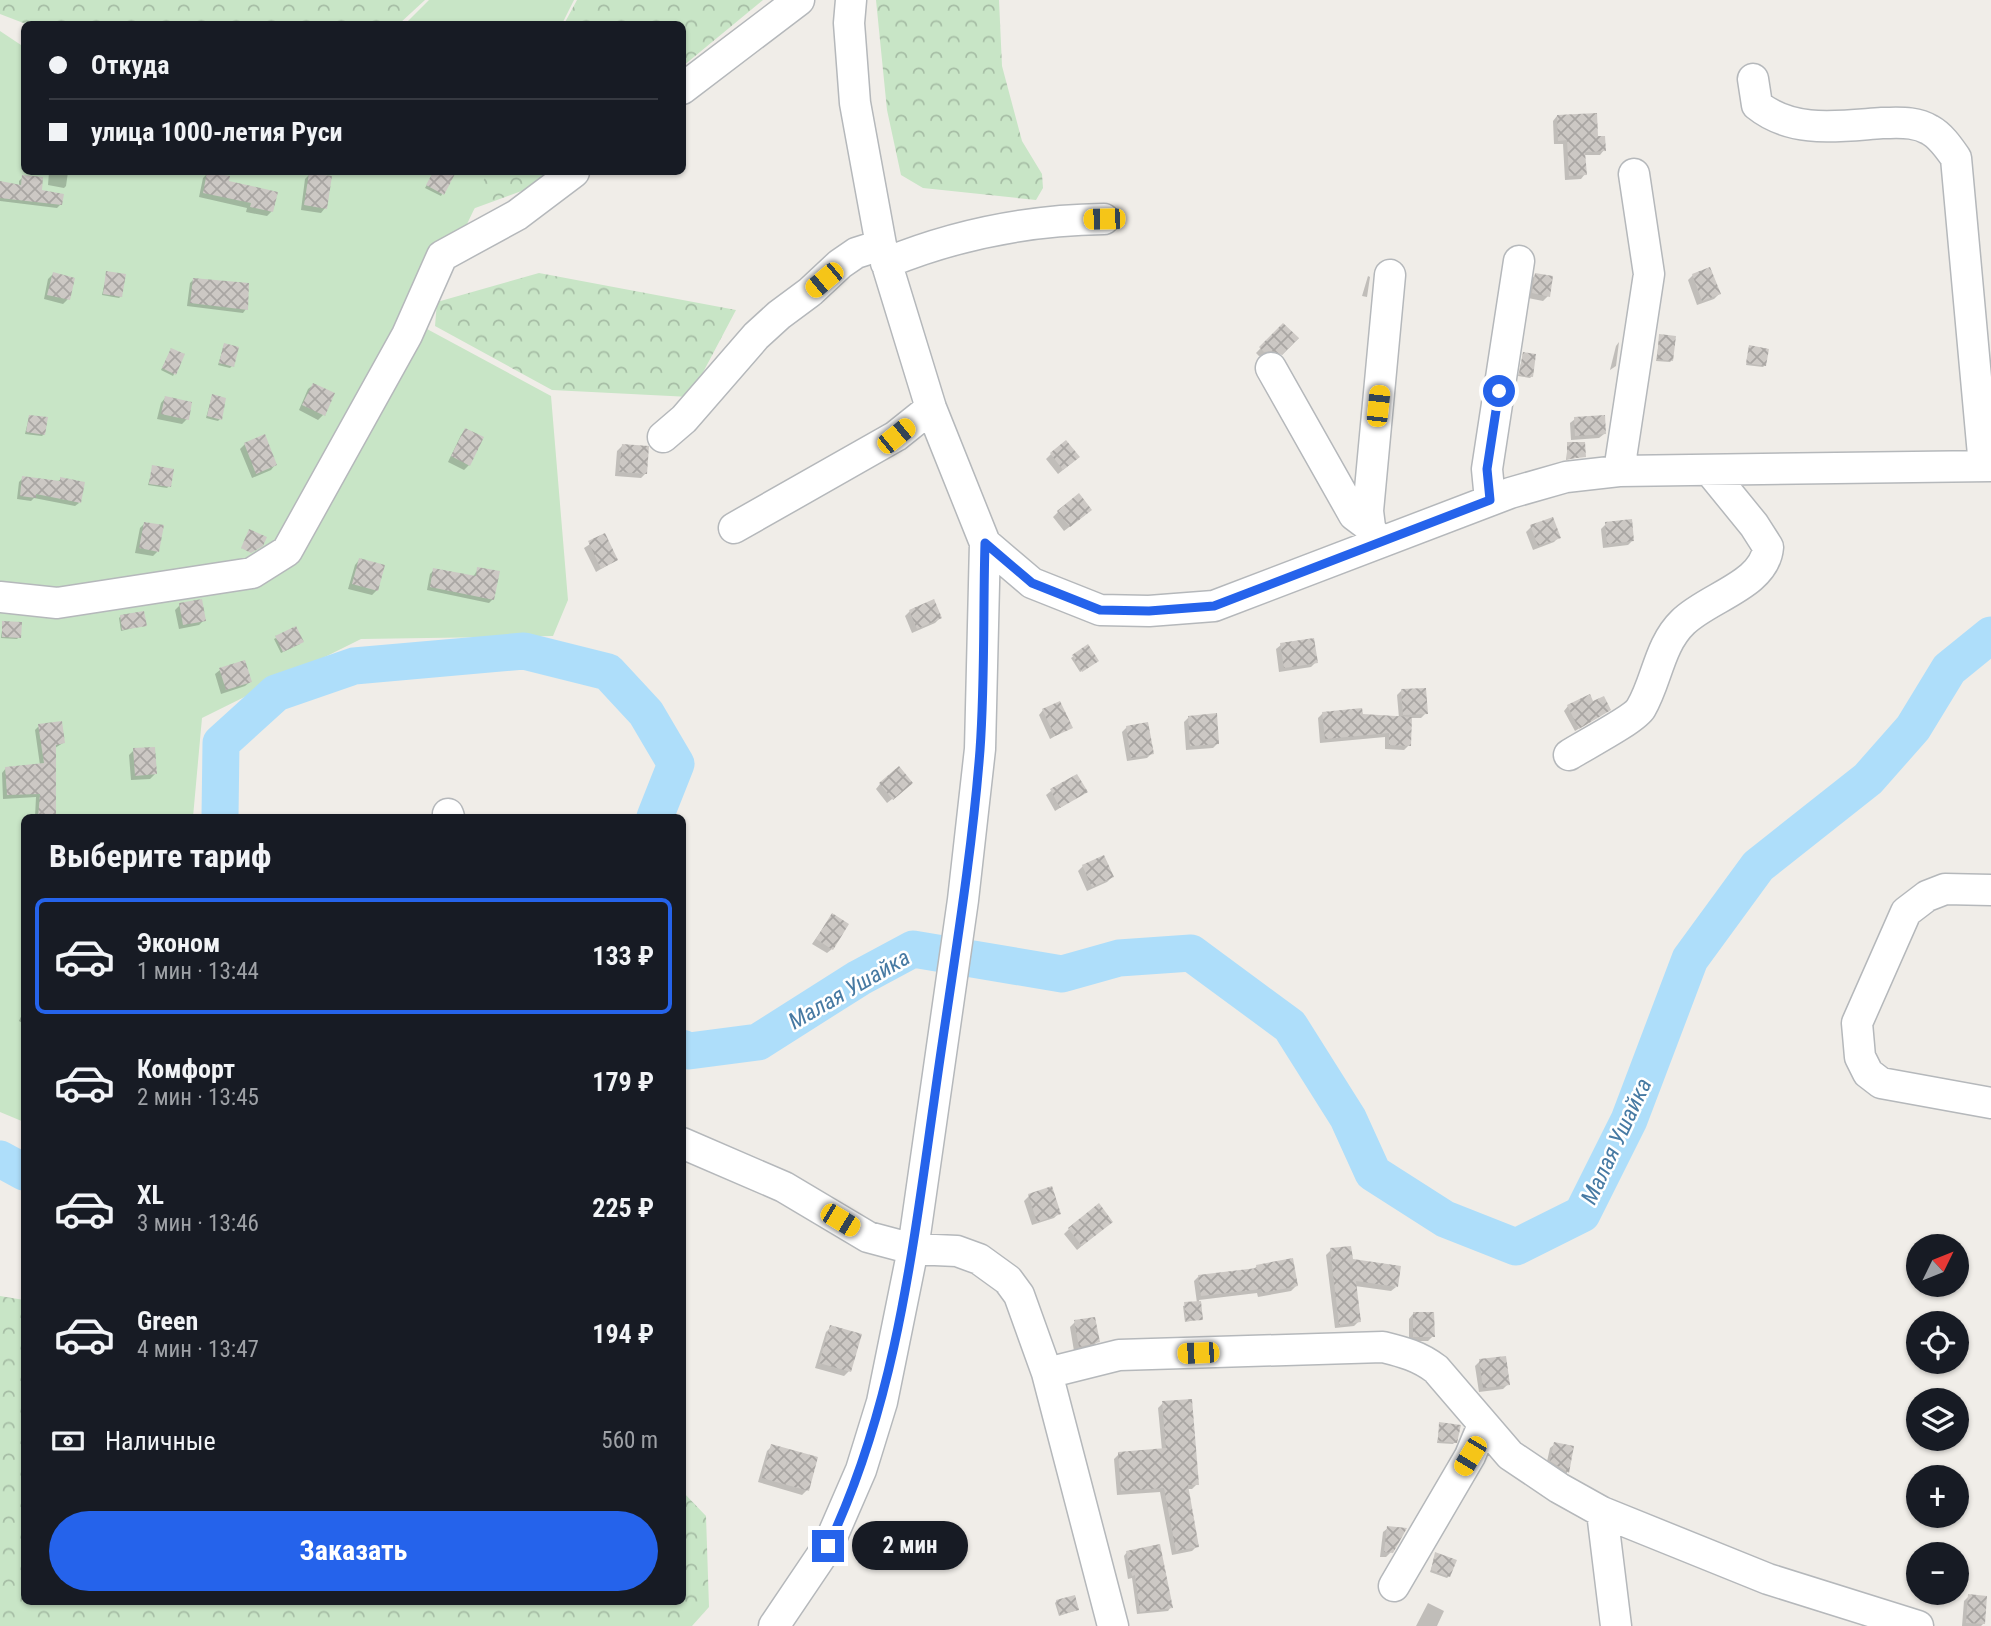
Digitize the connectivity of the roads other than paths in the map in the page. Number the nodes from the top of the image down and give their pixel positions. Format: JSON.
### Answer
{"nodes":[{"id":1,"x":799,"y":0,"type":"edge"},
{"id":2,"x":851,"y":0,"type":"edge"},
{"id":3,"x":1754,"y":79,"type":"dead end"},
{"id":4,"x":686,"y":86,"type":"edge"},
{"id":5,"x":1634,"y":174,"type":"dead end"},
{"id":6,"x":570,"y":175,"type":"edge"},
{"id":7,"x":1104,"y":219,"type":"dead end"},
{"id":8,"x":883,"y":254,"type":"junction"},
{"id":9,"x":1520,"y":261,"type":"dead end"},
{"id":10,"x":1390,"y":275,"type":"dead end"},
{"id":11,"x":1271,"y":368,"type":"dead end"},
{"id":12,"x":931,"y":408,"type":"junction"},
{"id":13,"x":663,"y":437,"type":"dead end"},
{"id":14,"x":1987,"y":466,"type":"edge"},
{"id":15,"x":1619,"y":471,"type":"junction"},
{"id":16,"x":1710,"y":471,"type":"junction"},
{"id":17,"x":1490,"y":500,"type":"junction"},
{"id":18,"x":734,"y":528,"type":"dead end"},
{"id":19,"x":1374,"y":535,"type":"junction"},
{"id":20,"x":985,"y":543,"type":"junction"},
{"id":21,"x":0,"y":597,"type":"edge"},
{"id":22,"x":1569,"y":755,"type":"dead end"},
{"id":23,"x":1991,"y":890,"type":"edge"},
{"id":24,"x":1991,"y":1103,"type":"edge"},
{"id":25,"x":686,"y":1145,"type":"edge"},
{"id":26,"x":913,"y":1249,"type":"junction"},
{"id":27,"x":1048,"y":1373,"type":"junction"},
{"id":28,"x":1483,"y":1425,"type":"junction"},
{"id":29,"x":1602,"y":1512,"type":"junction"},
{"id":30,"x":1394,"y":1586,"type":"dead end"},
{"id":31,"x":774,"y":1626,"type":"edge"},
{"id":32,"x":1113,"y":1626,"type":"edge"},
{"id":33,"x":1616,"y":1626,"type":"edge"},
{"id":34,"x":1918,"y":1626,"type":"edge"}],
"edges":[{"from":1,"to":4,"type":"street"},
{"from":2,"to":8,"type":"street"},
{"from":3,"to":14,"type":"street"},
{"from":5,"to":15,"type":"street"},
{"from":6,"to":21,"type":"street"},
{"from":7,"to":8,"type":"street"},
{"from":8,"to":12,"type":"street"},
{"from":8,"to":13,"type":"street"},
{"from":9,"to":17,"type":"street"},
{"from":10,"to":19,"type":"street"},
{"from":11,"to":19,"type":"street"},
{"from":12,"to":18,"type":"street"},
{"from":12,"to":20,"type":"street"},
{"from":14,"to":16,"type":"street"},
{"from":15,"to":16,"type":"street"},
{"from":15,"to":17,"type":"street"},
{"from":16,"to":22,"type":"street"},
{"from":17,"to":19,"type":"street"},
{"from":19,"to":20,"type":"street"},
{"from":20,"to":26,"type":"street"},
{"from":23,"to":24,"type":"street"},
{"from":25,"to":26,"type":"street"},
{"from":26,"to":27,"type":"street"},
{"from":26,"to":31,"type":"street"},
{"from":27,"to":28,"type":"street"},
{"from":27,"to":32,"type":"street"},
{"from":28,"to":29,"type":"street"},
{"from":28,"to":30,"type":"street"},
{"from":29,"to":33,"type":"street"},
{"from":29,"to":34,"type":"street"}]}
